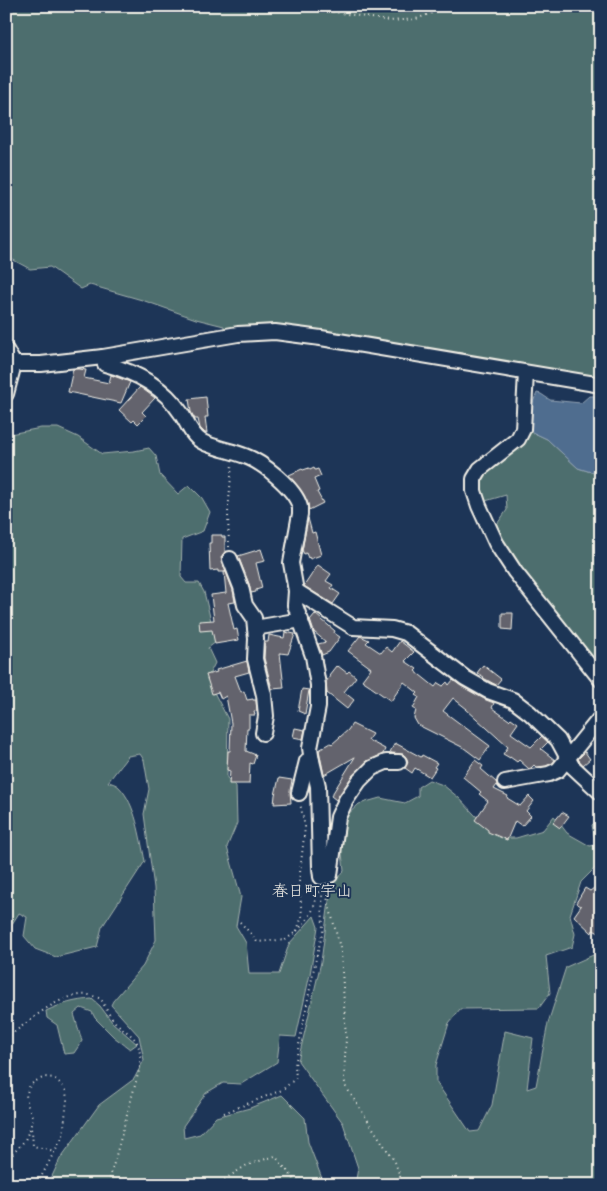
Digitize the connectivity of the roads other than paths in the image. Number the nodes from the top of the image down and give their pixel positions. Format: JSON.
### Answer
{"nodes":[{"id":1,"x":6,"y":350,"type":"edge"},
{"id":2,"x":103,"y":356,"type":"junction"},
{"id":3,"x":10,"y":363,"type":"edge"},
{"id":4,"x":526,"y":373,"type":"junction"},
{"id":5,"x":601,"y":385,"type":"edge"},
{"id":6,"x":6,"y":394,"type":"edge"},
{"id":7,"x":230,"y":559,"type":"road end"},
{"id":8,"x":296,"y":591,"type":"junction"},
{"id":9,"x":301,"y":620,"type":"junction"},
{"id":10,"x":255,"y":628,"type":"junction"},
{"id":11,"x":601,"y":680,"type":"edge"},
{"id":12,"x":601,"y":717,"type":"edge"},
{"id":13,"x":263,"y":734,"type":"dead end"},
{"id":14,"x":568,"y":758,"type":"junction"},
{"id":15,"x":312,"y":761,"type":"junction"},
{"id":16,"x":399,"y":762,"type":"dead end"},
{"id":17,"x":505,"y":782,"type":"dead end"},
{"id":18,"x":299,"y":793,"type":"road end"},
{"id":19,"x":601,"y":793,"type":"edge"}],
"edges":[{"from":1,"to":3,"type":"street"},
{"from":2,"to":3,"type":"street"},
{"from":2,"to":4,"type":"street"},
{"from":2,"to":8,"type":"street"},
{"from":3,"to":6,"type":"street"},
{"from":4,"to":5,"type":"street"},
{"from":4,"to":11,"type":"street"},
{"from":7,"to":10,"type":"street"},
{"from":8,"to":9,"type":"street"},
{"from":8,"to":14,"type":"street"},
{"from":9,"to":10,"type":"street"},
{"from":9,"to":15,"type":"street"},
{"from":10,"to":13,"type":"street"},
{"from":12,"to":14,"type":"street"},
{"from":14,"to":17,"type":"street"},
{"from":14,"to":19,"type":"street"},
{"from":15,"to":16,"type":"street"},
{"from":15,"to":18,"type":"street"}]}
